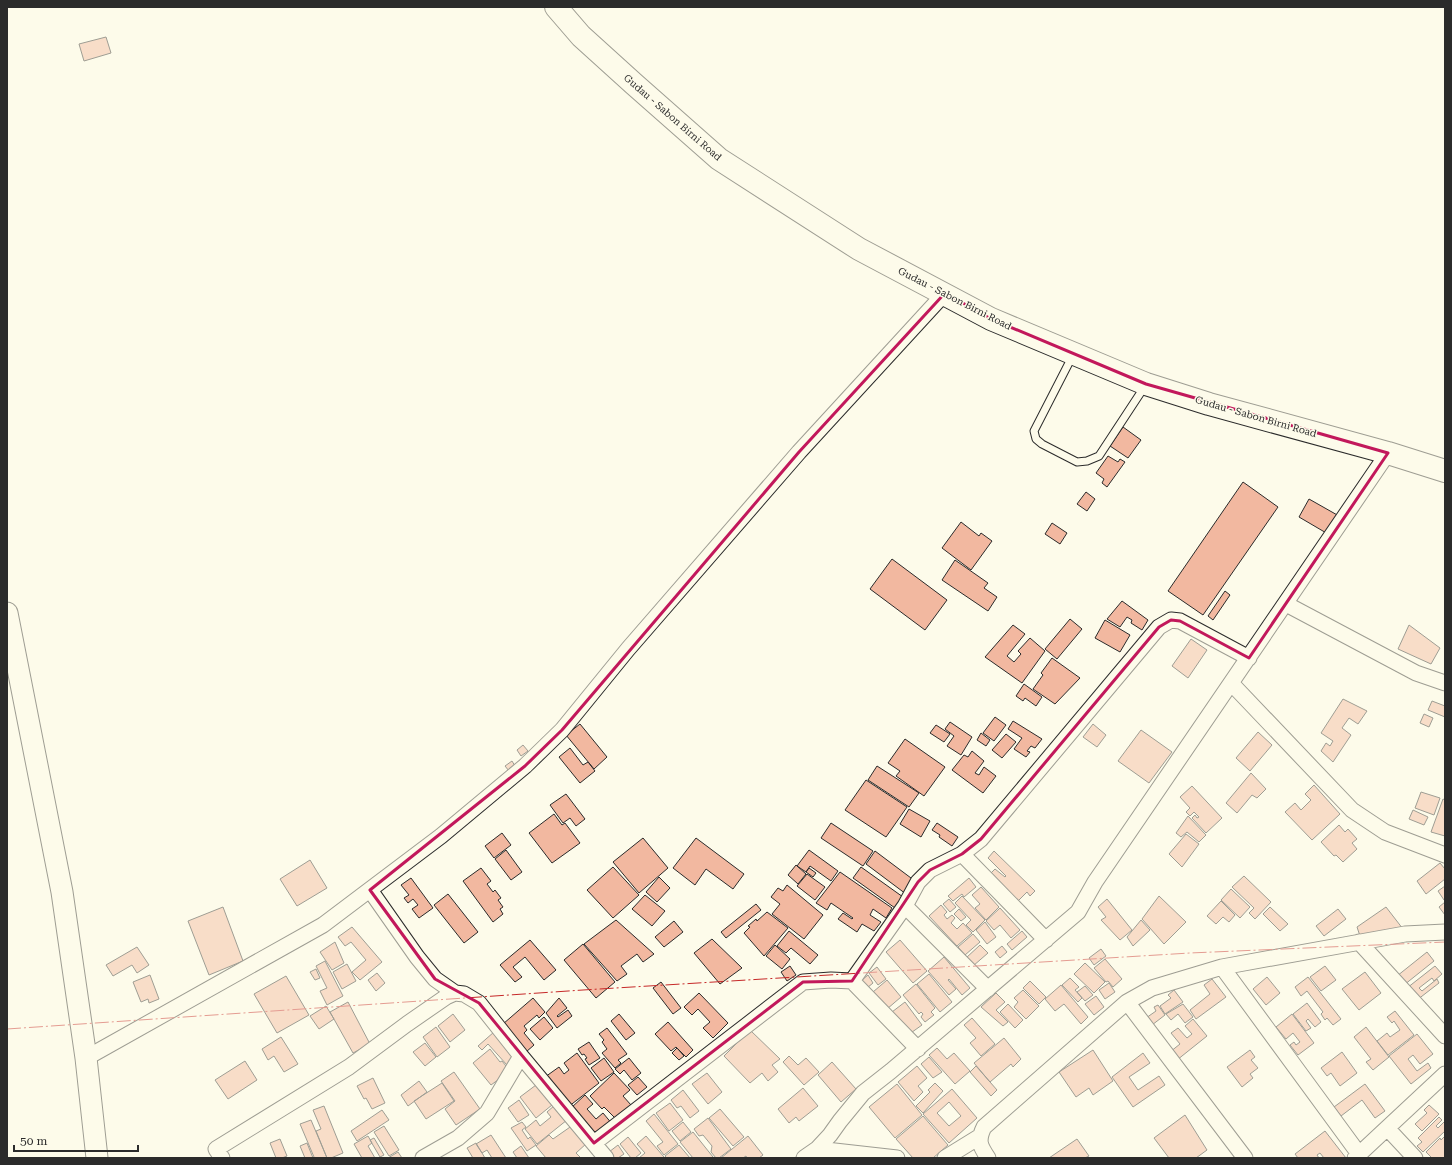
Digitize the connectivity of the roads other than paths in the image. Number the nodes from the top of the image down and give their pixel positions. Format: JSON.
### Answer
{"nodes":[{"id":1,"x":556,"y":7,"type":"edge"},
{"id":2,"x":945,"y":293,"type":"junction"},
{"id":3,"x":1074,"y":354,"type":"junction"},
{"id":4,"x":1146,"y":384,"type":"junction"},
{"id":5,"x":1388,"y":453,"type":"junction"},
{"id":6,"x":1445,"y":471,"type":"edge"},
{"id":7,"x":1286,"y":604,"type":"junction"},
{"id":8,"x":7,"y":613,"type":"edge"},
{"id":9,"x":1248,"y":658,"type":"junction"},
{"id":10,"x":1231,"y":683,"type":"junction"},
{"id":11,"x":1445,"y":683,"type":"edge"},
{"id":12,"x":962,"y":854,"type":"junction"},
{"id":13,"x":1445,"y":855,"type":"edge"},
{"id":14,"x":370,"y":890,"type":"junction"},
{"id":15,"x":905,"y":906,"type":"junction"},
{"id":16,"x":1445,"y":932,"type":"edge"},
{"id":17,"x":1046,"y":940,"type":"junction"},
{"id":18,"x":1359,"y":942,"type":"junction"},
{"id":19,"x":1222,"y":967,"type":"junction"},
{"id":20,"x":852,"y":981,"type":"junction"},
{"id":21,"x":988,"y":989,"type":"junction"},
{"id":22,"x":455,"y":993,"type":"junction"},
{"id":23,"x":1127,"y":1002,"type":"junction"},
{"id":24,"x":1445,"y":1036,"type":"edge"},
{"id":25,"x":918,"y":1049,"type":"junction"},
{"id":26,"x":521,"y":1056,"type":"junction"},
{"id":27,"x":86,"y":1058,"type":"junction"},
{"id":28,"x":1445,"y":1074,"type":"edge"},
{"id":29,"x":1387,"y":1128,"type":"junction"},
{"id":30,"x":979,"y":1137,"type":"junction"},
{"id":31,"x":594,"y":1143,"type":"junction"},
{"id":32,"x":817,"y":1149,"type":"junction"},
{"id":33,"x":1357,"y":1156,"type":"edge"},
{"id":34,"x":97,"y":1158,"type":"edge"},
{"id":35,"x":222,"y":1158,"type":"edge"},
{"id":36,"x":423,"y":1158,"type":"edge"},
{"id":37,"x":606,"y":1158,"type":"edge"},
{"id":38,"x":804,"y":1158,"type":"edge"},
{"id":39,"x":897,"y":1158,"type":"edge"},
{"id":40,"x":945,"y":1158,"type":"edge"},
{"id":41,"x":988,"y":1158,"type":"edge"},
{"id":42,"x":1245,"y":1158,"type":"edge"},
{"id":43,"x":1415,"y":1158,"type":"edge"}],
"edges":[{"from":1,"to":2,"type":"main road","name":"Gudau - Sabon Birni Road"},
{"from":2,"to":3,"type":"main road","name":"Gudau - Sabon Birni Road"},
{"from":2,"to":14,"type":"street"},
{"from":3,"to":4,"type":"main road","name":"Gudau - Sabon Birni Road"},
{"from":3,"to":4,"type":"lane"},
{"from":4,"to":5,"type":"main road","name":"Gudau - Sabon Birni Road"},
{"from":5,"to":6,"type":"main road","name":"Gudau - Sabon Birni Road"},
{"from":5,"to":7,"type":"street"},
{"from":7,"to":9,"type":"street"},
{"from":7,"to":11,"type":"street"},
{"from":8,"to":27,"type":"street"},
{"from":9,"to":10,"type":"street"},
{"from":9,"to":12,"type":"street"},
{"from":10,"to":13,"type":"street"},
{"from":10,"to":17,"type":"street"},
{"from":12,"to":15,"type":"street"},
{"from":12,"to":17,"type":"street"},
{"from":14,"to":22,"type":"street"},
{"from":14,"to":27,"type":"street"},
{"from":15,"to":20,"type":"street"},
{"from":15,"to":21,"type":"street"},
{"from":16,"to":18,"type":"street"},
{"from":17,"to":21,"type":"street"},
{"from":18,"to":19,"type":"street"},
{"from":18,"to":24,"type":"street"},
{"from":19,"to":23,"type":"street"},
{"from":19,"to":33,"type":"street"},
{"from":20,"to":25,"type":"street"},
{"from":20,"to":31,"type":"street"},
{"from":21,"to":25,"type":"street"},
{"from":22,"to":26,"type":"street"},
{"from":22,"to":35,"type":"street"},
{"from":23,"to":30,"type":"street"},
{"from":23,"to":42,"type":"street"},
{"from":25,"to":32,"type":"street"},
{"from":26,"to":31,"type":"street"},
{"from":26,"to":36,"type":"street"},
{"from":27,"to":34,"type":"street"},
{"from":28,"to":29,"type":"street"},
{"from":29,"to":33,"type":"street"},
{"from":29,"to":43,"type":"street"},
{"from":30,"to":40,"type":"street"},
{"from":30,"to":41,"type":"street"},
{"from":31,"to":37,"type":"street"},
{"from":32,"to":38,"type":"street"},
{"from":32,"to":39,"type":"street"}]}
